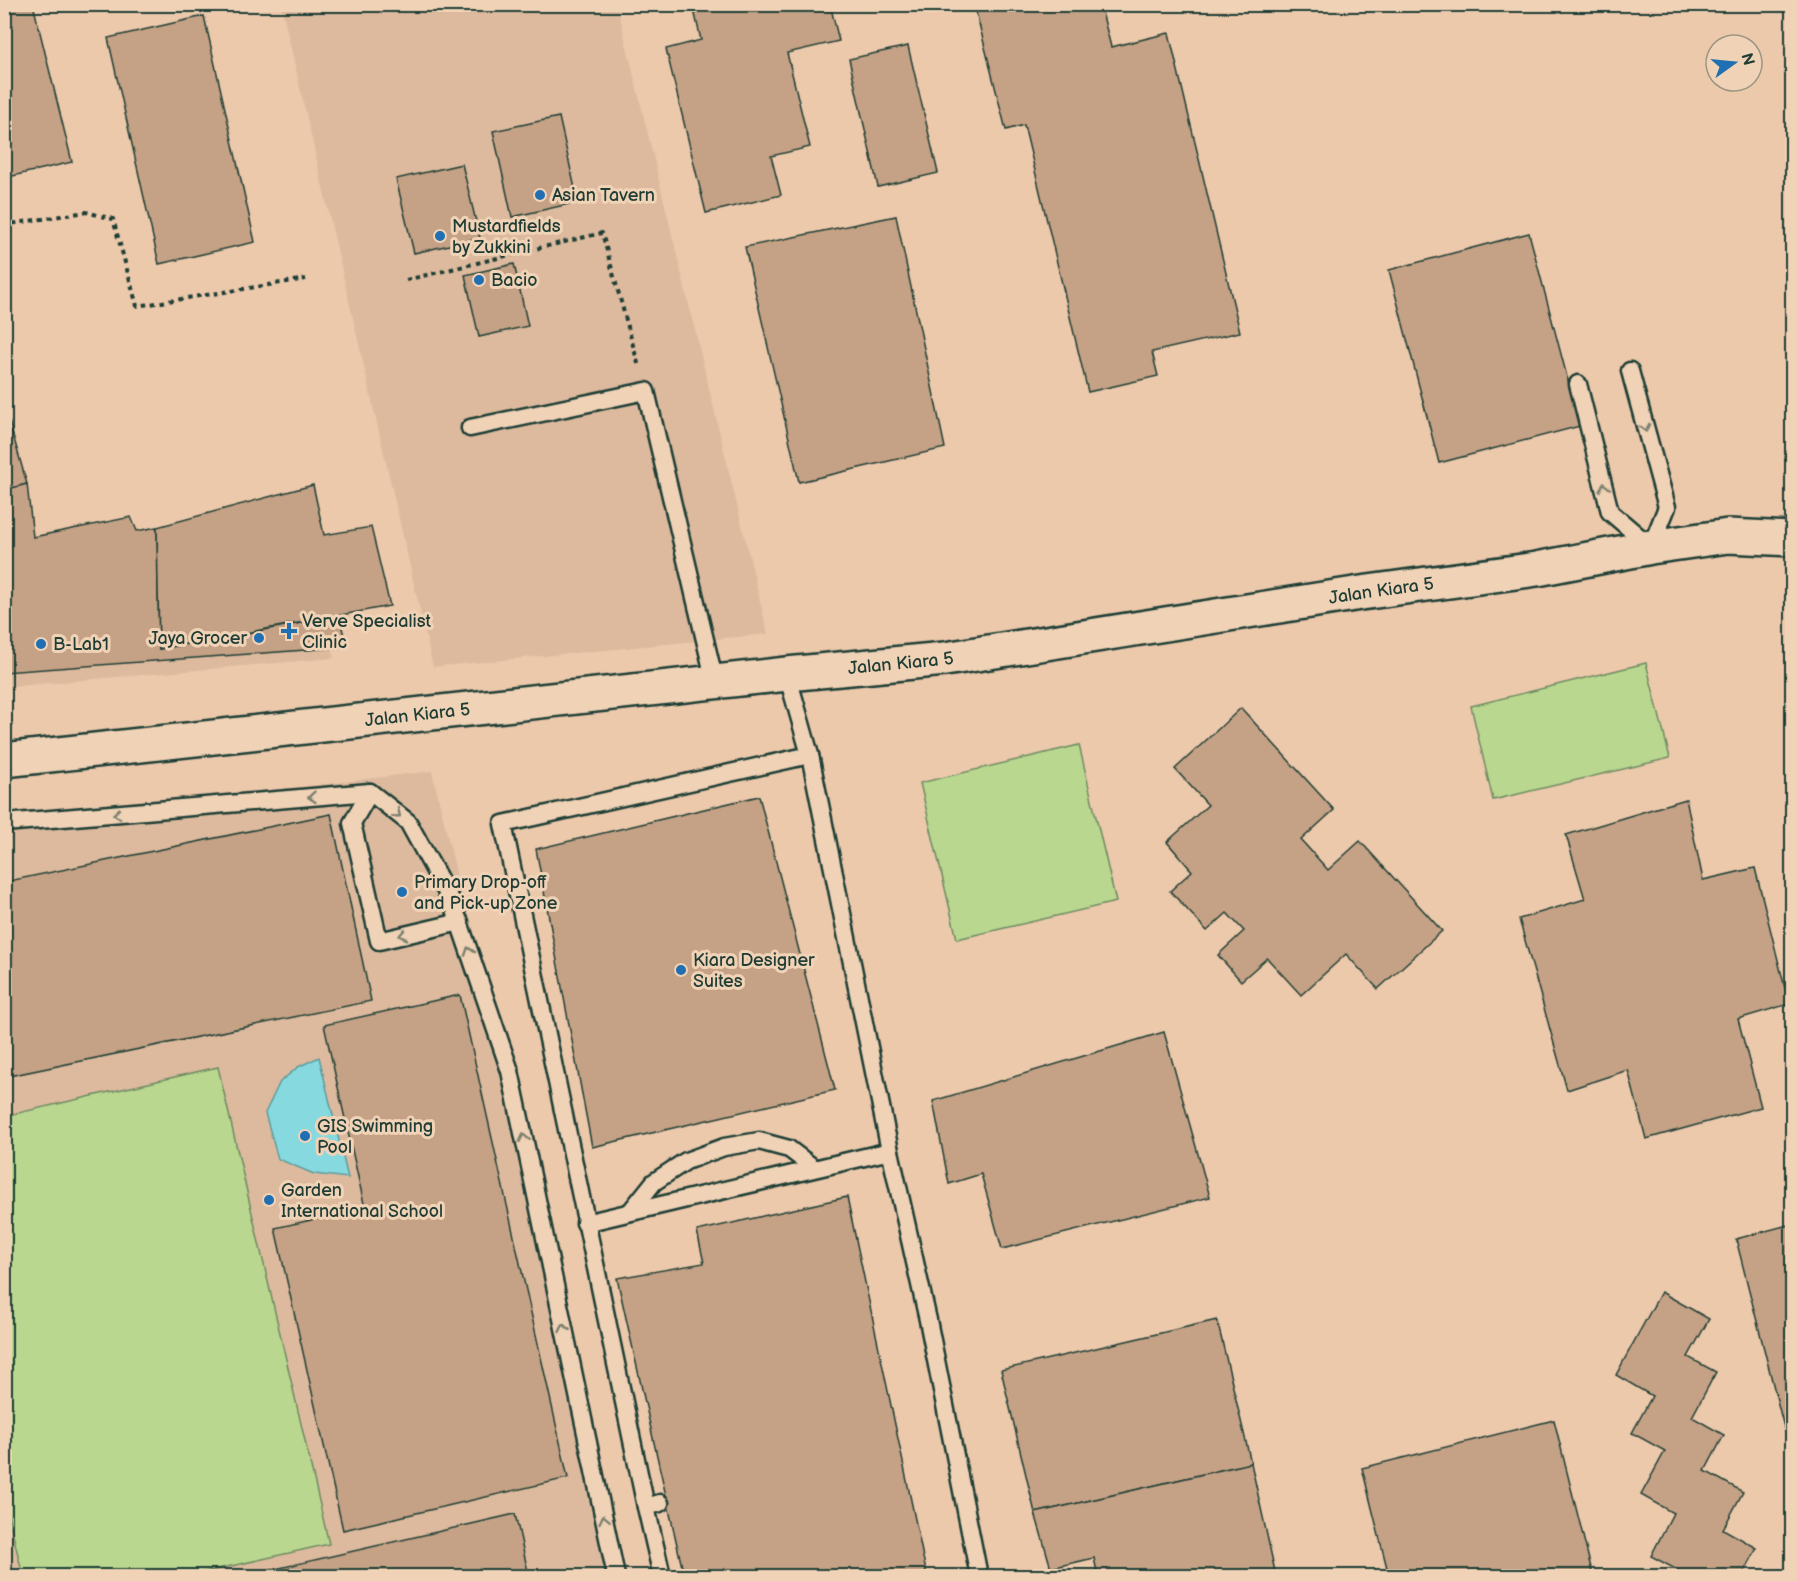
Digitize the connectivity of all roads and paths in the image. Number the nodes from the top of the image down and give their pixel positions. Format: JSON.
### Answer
{"nodes":[{"id":1,"x":4,"y":225,"type":"edge"},
{"id":2,"x":306,"y":279,"type":"dead end"},
{"id":3,"x":406,"y":280,"type":"dead end"},
{"id":4,"x":1630,"y":371,"type":"dead end"},
{"id":5,"x":1578,"y":384,"type":"dead end"},
{"id":6,"x":646,"y":391,"type":"junction"},
{"id":7,"x":470,"y":428,"type":"dead end"},
{"id":8,"x":1792,"y":540,"type":"edge"},
{"id":9,"x":1651,"y":547,"type":"junction"},
{"id":10,"x":787,"y":674,"type":"junction"},
{"id":11,"x":715,"y":682,"type":"junction"},
{"id":12,"x":810,"y":755,"type":"junction"},
{"id":13,"x":4,"y":760,"type":"edge"},
{"id":14,"x":370,"y":792,"type":"junction"},
{"id":15,"x":4,"y":823,"type":"edge"},
{"id":16,"x":460,"y":922,"type":"junction"},
{"id":17,"x":890,"y":1151,"type":"junction"},
{"id":18,"x":814,"y":1168,"type":"junction"},
{"id":19,"x":630,"y":1212,"type":"junction"},
{"id":20,"x":585,"y":1223,"type":"junction"},
{"id":21,"x":616,"y":1576,"type":"edge"},
{"id":22,"x":662,"y":1576,"type":"edge"},
{"id":23,"x":979,"y":1576,"type":"edge"}],
"edges":[{"from":1,"to":2,"type":"path"},
{"from":3,"to":6,"type":"path"},
{"from":4,"to":9,"type":"lane","one_way":true},
{"from":9,"to":5,"type":"lane","one_way":true},
{"from":6,"to":7,"type":"lane"},
{"from":6,"to":11,"type":"lane"},
{"from":8,"to":9,"type":"street","name":"Jalan Kiara 5"},
{"from":9,"to":10,"type":"street","name":"Jalan Kiara 5"},
{"from":10,"to":11,"type":"street","name":"Jalan Kiara 5"},
{"from":10,"to":12,"type":"lane"},
{"from":11,"to":13,"type":"street","name":"Jalan Kiara 5"},
{"from":12,"to":17,"type":"lane"},
{"from":12,"to":20,"type":"lane"},
{"from":14,"to":15,"type":"lane","one_way":true},
{"from":14,"to":16,"type":"lane","one_way":true},
{"from":16,"to":14,"type":"lane","one_way":true},
{"from":21,"to":16,"type":"lane","one_way":true},
{"from":17,"to":18,"type":"lane"},
{"from":17,"to":23,"type":"lane"},
{"from":18,"to":19,"type":"lane"},
{"from":18,"to":19,"type":"lane"},
{"from":19,"to":20,"type":"lane"},
{"from":20,"to":22,"type":"lane"}]}
